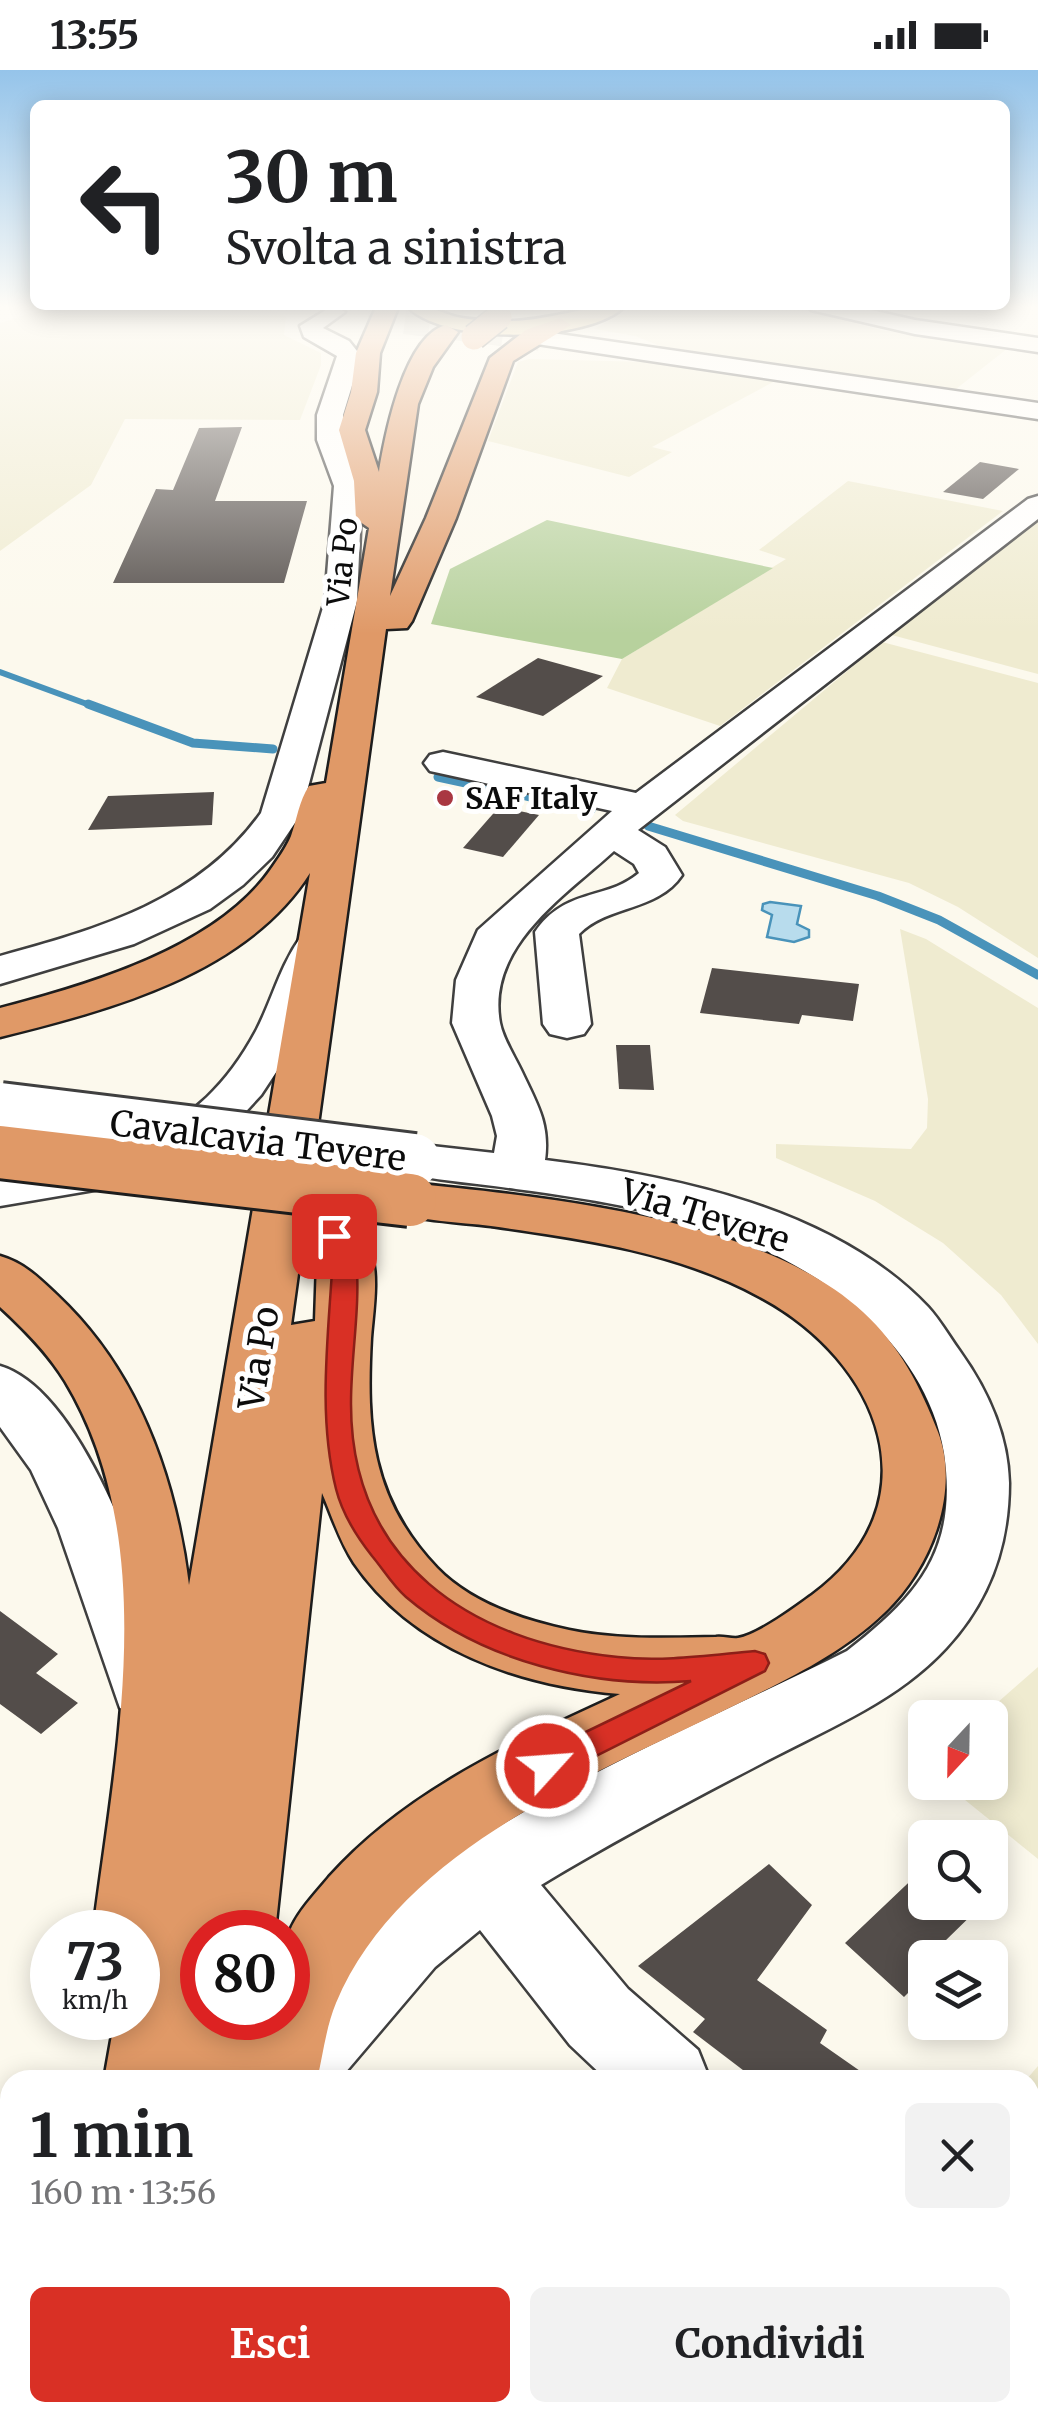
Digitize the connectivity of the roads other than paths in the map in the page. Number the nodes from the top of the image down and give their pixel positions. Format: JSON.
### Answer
{"nodes":[{"id":1,"x":330,"y":415,"type":"edge"},
{"id":2,"x":357,"y":415,"type":"edge"},
{"id":3,"x":404,"y":415,"type":"edge"},
{"id":4,"x":480,"y":415,"type":"edge"},
{"id":5,"x":428,"y":434,"type":"dead end"},
{"id":6,"x":1038,"y":504,"type":"edge"},
{"id":7,"x":385,"y":599,"type":"junction"},
{"id":8,"x":361,"y":682,"type":"junction"},
{"id":9,"x":443,"y":762,"type":"dead end"},
{"id":10,"x":627,"y":819,"type":"junction"},
{"id":11,"x":325,"y":933,"type":"junction"},
{"id":12,"x":0,"y":970,"type":"edge"},
{"id":13,"x":0,"y":1023,"type":"edge"},
{"id":14,"x":566,"y":1024,"type":"dead end"},
{"id":15,"x":0,"y":1110,"type":"edge"},
{"id":16,"x":336,"y":1110,"type":"dead end"},
{"id":17,"x":0,"y":1152,"type":"edge"},
{"id":18,"x":517,"y":1172,"type":"junction"},
{"id":19,"x":412,"y":1180,"type":"junction"},
{"id":20,"x":0,"y":1189,"type":"edge"},
{"id":21,"x":0,"y":1275,"type":"edge"},
{"id":22,"x":0,"y":1388,"type":"edge"},
{"id":23,"x":755,"y":1663,"type":"junction"},
{"id":24,"x":153,"y":1711,"type":"junction"},
{"id":25,"x":486,"y":1877,"type":"junction"},
{"id":26,"x":134,"y":1910,"type":"edge"},
{"id":27,"x":239,"y":1910,"type":"edge"},
{"id":28,"x":123,"y":2040,"type":"edge"},
{"id":29,"x":223,"y":2040,"type":"edge"},
{"id":30,"x":121,"y":2070,"type":"edge"},
{"id":31,"x":148,"y":2070,"type":"edge"},
{"id":32,"x":219,"y":2070,"type":"edge"},
{"id":33,"x":279,"y":2070,"type":"edge"},
{"id":34,"x":295,"y":2070,"type":"edge"},
{"id":35,"x":657,"y":2070,"type":"edge"}],
"edges":[{"from":1,"to":12,"type":"street","name":"Via Po"},
{"from":2,"to":7,"type":"highway"},
{"from":3,"to":7,"type":"highway"},
{"from":4,"to":7,"type":"highway"},
{"from":5,"to":7,"type":"highway"},
{"from":6,"to":10,"type":"street"},
{"from":7,"to":8,"type":"highway","name":"Via Po"},
{"from":7,"to":16,"type":"highway","name":"Via Po"},
{"from":8,"to":11,"type":"highway","name":"Via Po"},
{"from":8,"to":13,"type":"highway"},
{"from":9,"to":10,"type":"street"},
{"from":10,"to":14,"type":"street"},
{"from":10,"to":18,"type":"street"},
{"from":11,"to":20,"type":"street"},
{"from":11,"to":31,"type":"highway","name":"Via Po"},
{"from":15,"to":19,"type":"street","name":"Cavalcavia Tevere","bridge":true},
{"from":17,"to":19,"type":"highway","bridge":true},
{"from":18,"to":19,"type":"street","name":"Cavalcavia Tevere"},
{"from":18,"to":25,"type":"street","name":"Via Tevere"},
{"from":19,"to":23,"type":"highway"},
{"from":21,"to":24,"type":"highway"},
{"from":22,"to":24,"type":"street"},
{"from":23,"to":27,"type":"highway","name":"Via Po"},
{"from":23,"to":33,"type":"highway"},
{"from":24,"to":26,"type":"highway"},
{"from":25,"to":34,"type":"street","name":"Via Tevere"},
{"from":25,"to":35,"type":"street"},
{"from":28,"to":30,"type":"highway"},
{"from":29,"to":32,"type":"highway"}]}
